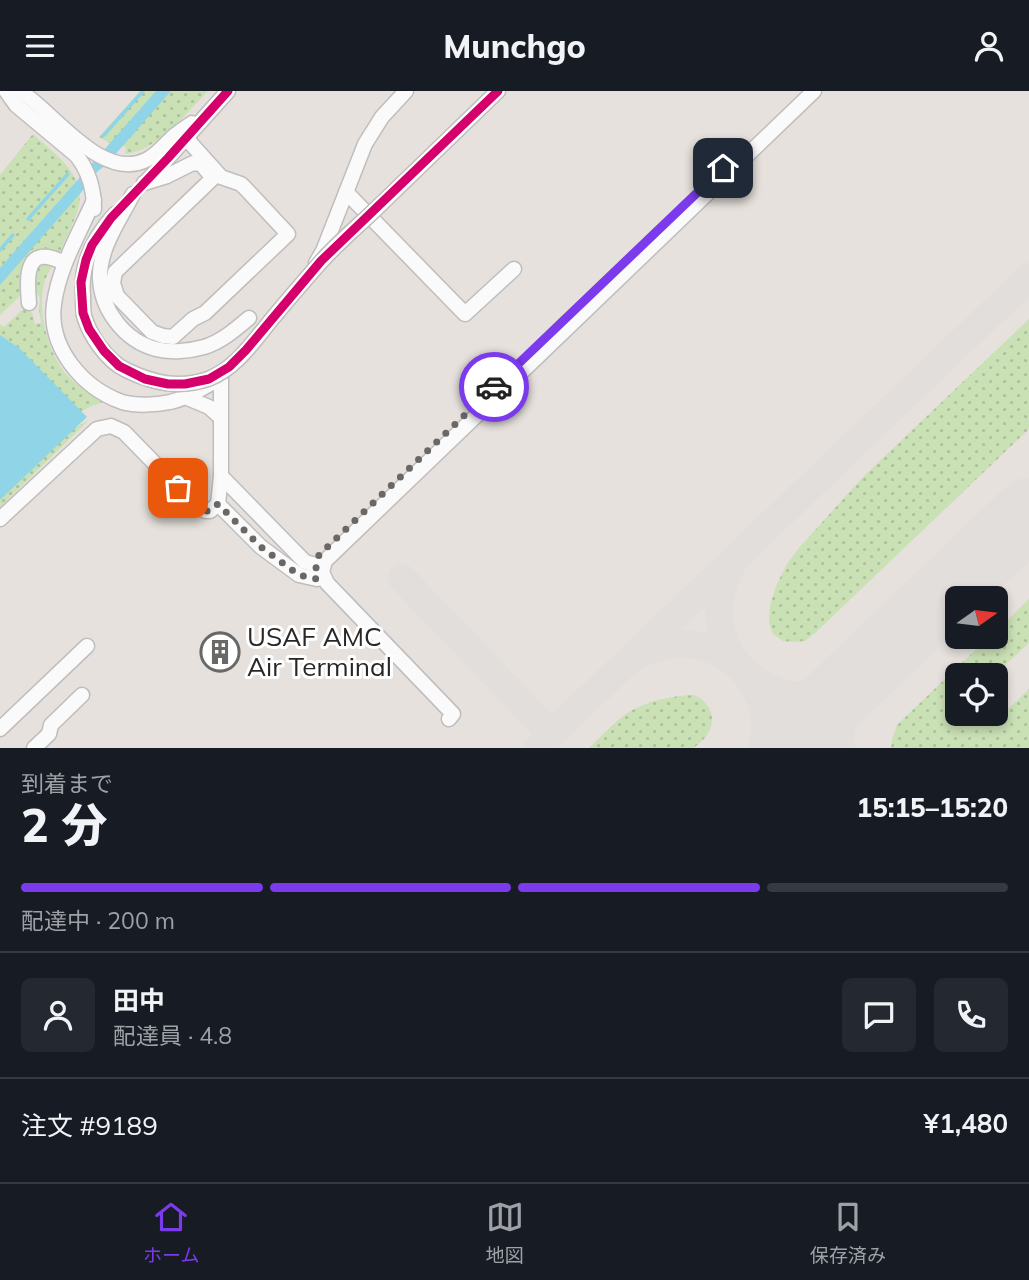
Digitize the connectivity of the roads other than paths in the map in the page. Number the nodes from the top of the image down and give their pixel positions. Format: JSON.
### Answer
{"nodes":[{"id":1,"x":6,"y":91,"type":"edge"},
{"id":2,"x":20,"y":91,"type":"edge"},
{"id":3,"x":228,"y":91,"type":"edge"},
{"id":4,"x":406,"y":91,"type":"edge"},
{"id":5,"x":498,"y":91,"type":"edge"},
{"id":6,"x":804,"y":91,"type":"edge"},
{"id":7,"x":814,"y":91,"type":"edge"},
{"id":8,"x":392,"y":98,"type":"edge"},
{"id":9,"x":210,"y":110,"type":"junction"},
{"id":10,"x":186,"y":138,"type":"junction"},
{"id":11,"x":144,"y":183,"type":"junction"},
{"id":12,"x":346,"y":192,"type":"junction"},
{"id":13,"x":133,"y":194,"type":"junction"},
{"id":14,"x":94,"y":200,"type":"junction"},
{"id":15,"x":92,"y":246,"type":"junction"},
{"id":16,"x":65,"y":263,"type":"junction"},
{"id":17,"x":514,"y":269,"type":"dead end"},
{"id":18,"x":29,"y":303,"type":"dead end"},
{"id":19,"x":249,"y":318,"type":"dead end"},
{"id":20,"x":221,"y":379,"type":"junction"},
{"id":21,"x":185,"y":397,"type":"junction"},
{"id":22,"x":220,"y":417,"type":"junction"},
{"id":23,"x":221,"y":476,"type":"junction"},
{"id":24,"x":218,"y":504,"type":"junction"},
{"id":25,"x":0,"y":519,"type":"edge"},
{"id":26,"x":317,"y":572,"type":"junction"},
{"id":27,"x":88,"y":646,"type":"dead end"},
{"id":28,"x":82,"y":695,"type":"dead end"},
{"id":29,"x":0,"y":729,"type":"edge"},
{"id":30,"x":34,"y":748,"type":"edge"}],
"edges":[{"from":1,"to":14,"type":"street"},
{"from":2,"to":9,"type":"street"},
{"from":3,"to":9,"type":"street"},
{"from":4,"to":8,"type":"street"},
{"from":5,"to":15,"type":"street","bridge":true},
{"from":6,"to":26,"type":"street"},
{"from":7,"to":26,"type":"street"},
{"from":8,"to":12,"type":"street"},
{"from":9,"to":10,"type":"street"},
{"from":10,"to":11,"type":"street"},
{"from":10,"to":11,"type":"street"},
{"from":11,"to":13,"type":"street"},
{"from":12,"to":17,"type":"street"},
{"from":12,"to":20,"type":"street"},
{"from":13,"to":15,"type":"street"},
{"from":13,"to":19,"type":"street"},
{"from":14,"to":15,"type":"street"},
{"from":14,"to":16,"type":"street"},
{"from":16,"to":18,"type":"street"},
{"from":16,"to":21,"type":"street"},
{"from":20,"to":21,"type":"street"},
{"from":20,"to":22,"type":"street"},
{"from":21,"to":22,"type":"street"},
{"from":22,"to":23,"type":"street"},
{"from":23,"to":24,"type":"street"},
{"from":23,"to":26,"type":"street"},
{"from":24,"to":25,"type":"street"},
{"from":24,"to":26,"type":"street"},
{"from":27,"to":29,"type":"street"},
{"from":28,"to":30,"type":"street"}]}
